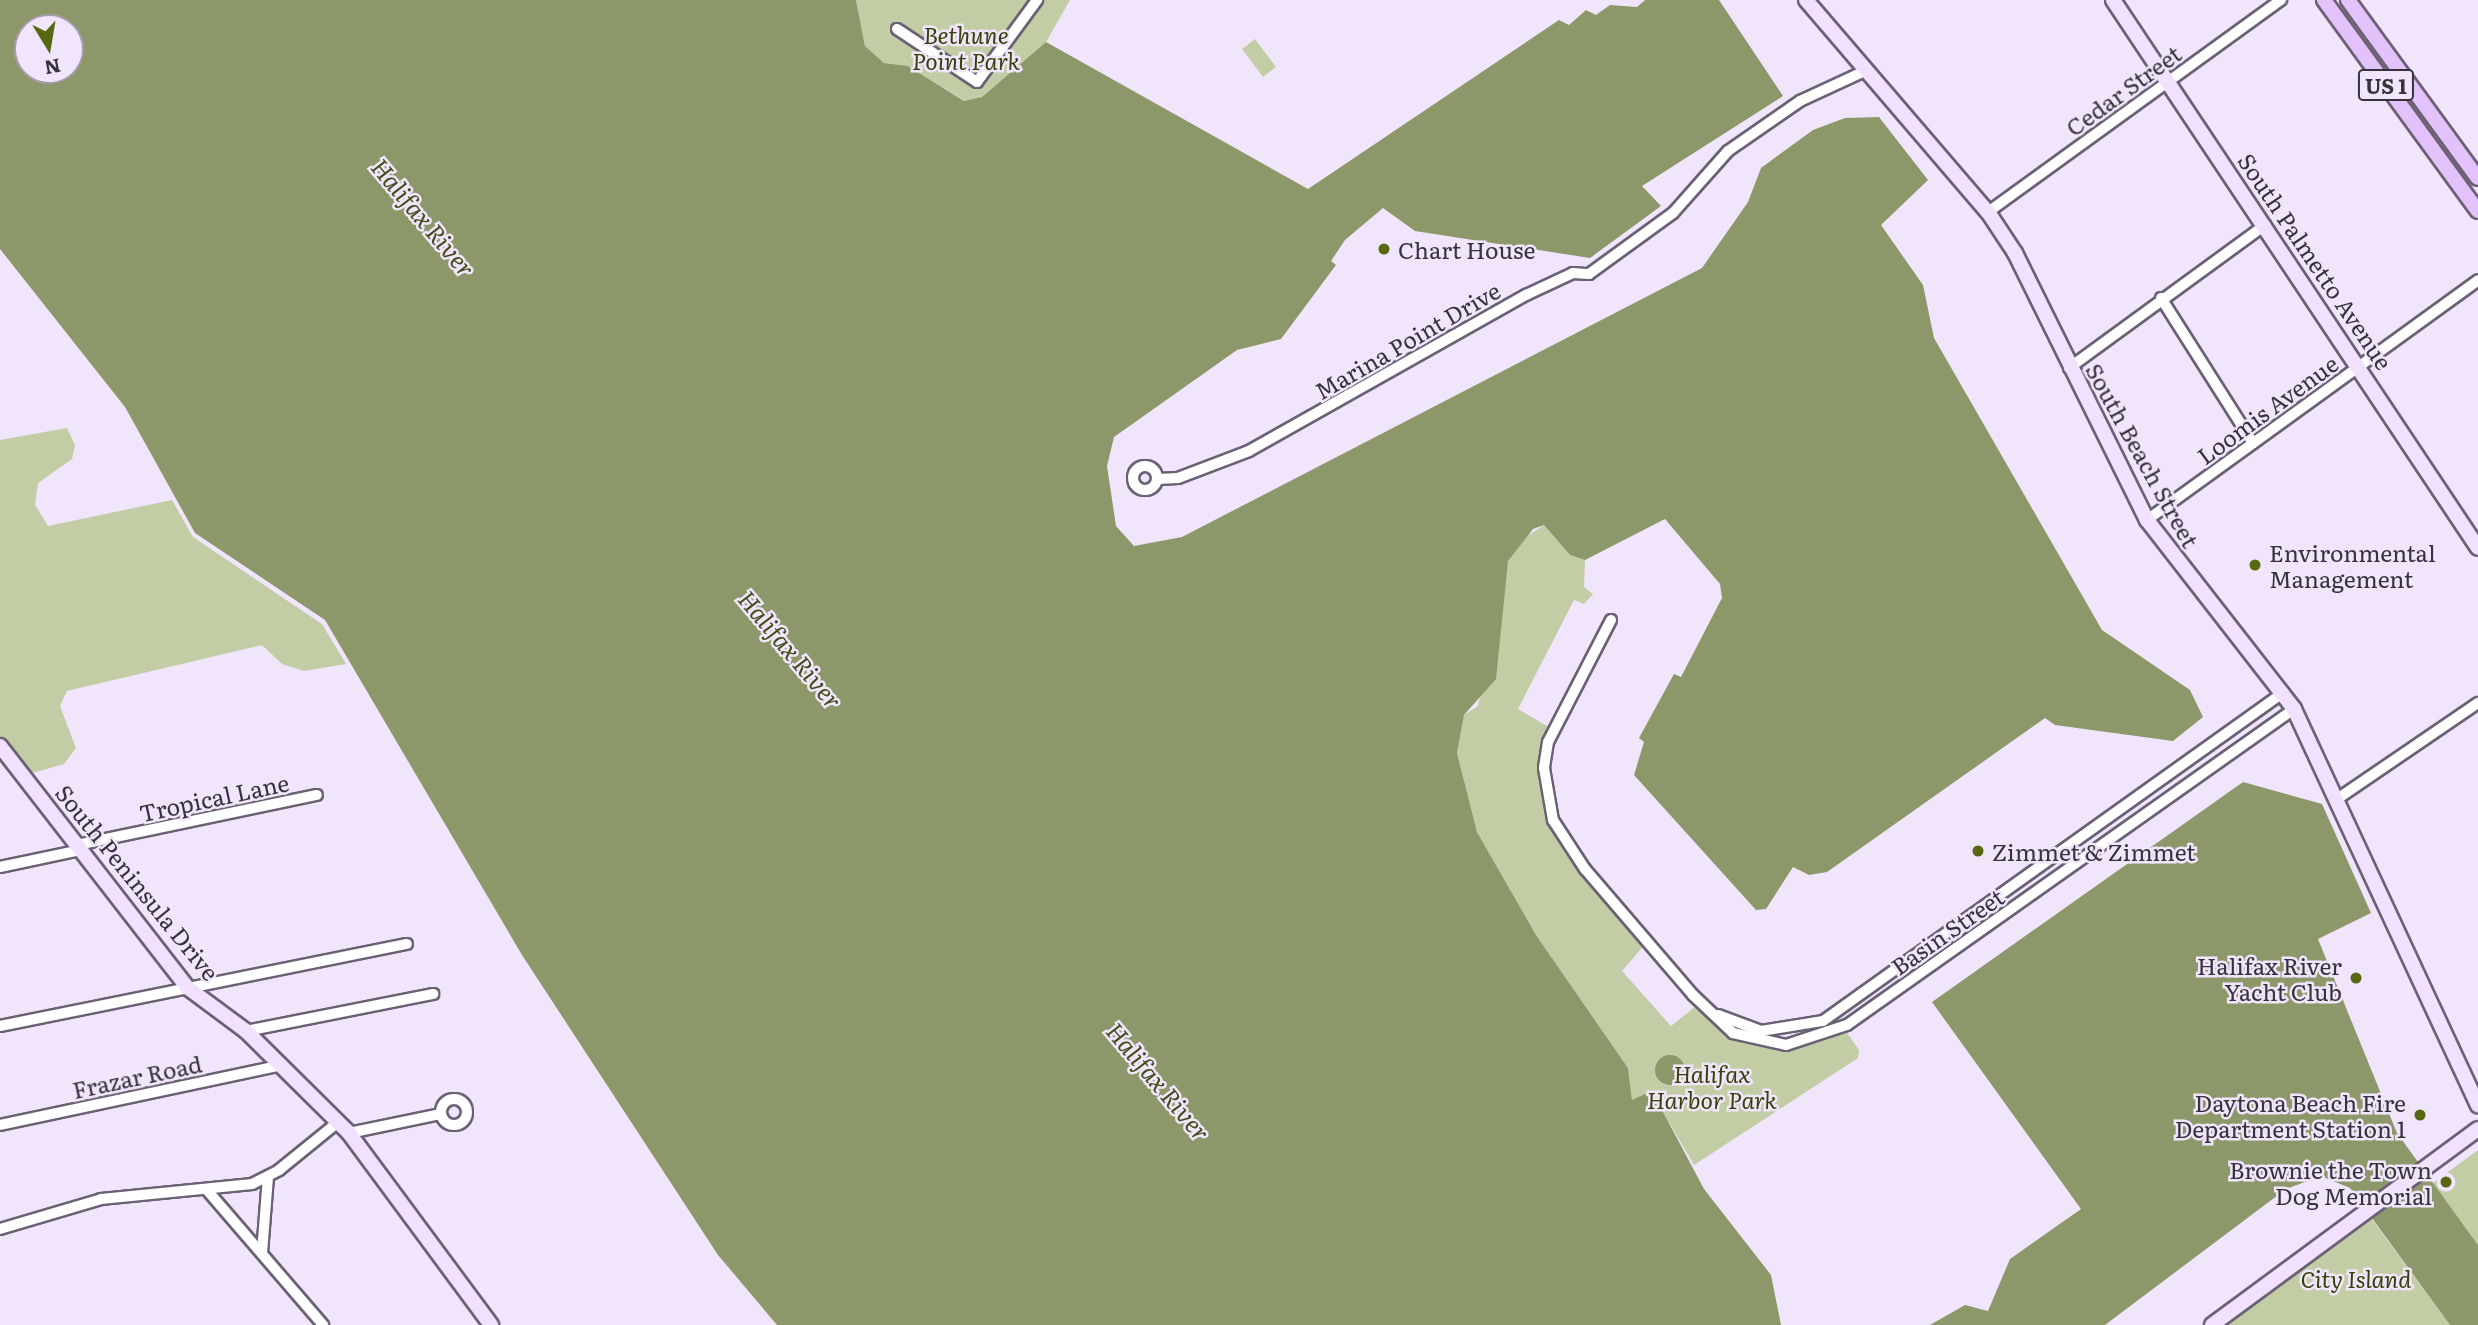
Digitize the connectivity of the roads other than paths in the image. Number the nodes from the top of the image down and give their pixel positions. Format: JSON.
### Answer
{"nodes":[{"id":1,"x":1037,"y":0,"type":"edge"},
{"id":2,"x":1806,"y":0,"type":"edge"},
{"id":3,"x":2113,"y":0,"type":"edge"},
{"id":4,"x":2281,"y":0,"type":"edge"},
{"id":5,"x":2324,"y":0,"type":"edge"},
{"id":6,"x":2348,"y":1,"type":"edge"},
{"id":7,"x":897,"y":29,"type":"dead end"},
{"id":8,"x":1865,"y":72,"type":"junction"},
{"id":9,"x":2168,"y":82,"type":"junction"},
{"id":10,"x":2478,"y":178,"type":"edge"},
{"id":11,"x":2478,"y":211,"type":"edge"},
{"id":12,"x":1988,"y":212,"type":"junction"},
{"id":13,"x":2265,"y":225,"type":"junction"},
{"id":14,"x":2478,"y":280,"type":"edge"},
{"id":15,"x":2161,"y":298,"type":"junction"},
{"id":16,"x":2358,"y":366,"type":"junction"},
{"id":17,"x":2069,"y":368,"type":"junction"},
{"id":18,"x":2253,"y":443,"type":"junction"},
{"id":19,"x":1158,"y":479,"type":"dead end"},
{"id":20,"x":2147,"y":520,"type":"junction"},
{"id":21,"x":2478,"y":548,"type":"edge"},
{"id":22,"x":1611,"y":620,"type":"dead end"},
{"id":23,"x":2284,"y":692,"type":"junction"},
{"id":24,"x":2478,"y":703,"type":"edge"},
{"id":25,"x":2294,"y":709,"type":"junction"},
{"id":26,"x":0,"y":746,"type":"edge"},
{"id":27,"x":2145,"y":793,"type":"junction"},
{"id":28,"x":317,"y":795,"type":"dead end"},
{"id":29,"x":2340,"y":797,"type":"junction"},
{"id":30,"x":2155,"y":806,"type":"junction"},
{"id":31,"x":79,"y":847,"type":"junction"},
{"id":32,"x":0,"y":867,"type":"edge"},
{"id":33,"x":2038,"y":869,"type":"junction"},
{"id":34,"x":2048,"y":883,"type":"junction"},
{"id":35,"x":1989,"y":904,"type":"junction"},
{"id":36,"x":1999,"y":917,"type":"junction"},
{"id":37,"x":407,"y":944,"type":"dead end"},
{"id":38,"x":1912,"y":959,"type":"junction"},
{"id":39,"x":1922,"y":972,"type":"junction"},
{"id":40,"x":188,"y":988,"type":"junction"},
{"id":41,"x":433,"y":994,"type":"dead end"},
{"id":42,"x":1838,"y":1011,"type":"junction"},
{"id":43,"x":1711,"y":1012,"type":"junction"},
{"id":44,"x":0,"y":1026,"type":"edge"},
{"id":45,"x":1847,"y":1026,"type":"junction"},
{"id":46,"x":246,"y":1031,"type":"junction"},
{"id":47,"x":282,"y":1065,"type":"junction"},
{"id":48,"x":2478,"y":1105,"type":"edge"},
{"id":49,"x":441,"y":1114,"type":"dead end"},
{"id":50,"x":338,"y":1122,"type":"junction"},
{"id":51,"x":0,"y":1125,"type":"edge"},
{"id":52,"x":2478,"y":1129,"type":"edge"},
{"id":53,"x":349,"y":1133,"type":"junction"},
{"id":54,"x":268,"y":1177,"type":"junction"},
{"id":55,"x":207,"y":1190,"type":"junction"},
{"id":56,"x":0,"y":1230,"type":"edge"},
{"id":57,"x":262,"y":1253,"type":"junction"},
{"id":58,"x":323,"y":1325,"type":"edge"},
{"id":59,"x":491,"y":1325,"type":"edge"},
{"id":60,"x":2212,"y":1325,"type":"edge"}],
"edges":[{"from":1,"to":7,"type":"street"},
{"from":2,"to":8,"type":"street","name":"South Beach Street"},
{"from":3,"to":9,"type":"street","name":"South Palmetto Avenue"},
{"from":4,"to":9,"type":"street","name":"Cedar Street"},
{"from":5,"to":11,"type":"main road","number":"US 1"},
{"from":6,"to":10,"type":"main road","number":"US 1"},
{"from":8,"to":12,"type":"street","name":"South Beach Street"},
{"from":8,"to":19,"type":"street","name":"Marina Point Drive"},
{"from":9,"to":12,"type":"street","name":"Cedar Street"},
{"from":9,"to":13,"type":"street","name":"South Palmetto Avenue"},
{"from":12,"to":17,"type":"street","name":"South Beach Street"},
{"from":13,"to":15,"type":"street"},
{"from":13,"to":16,"type":"street","name":"South Palmetto Avenue"},
{"from":14,"to":16,"type":"street","name":"Loomis Avenue"},
{"from":15,"to":17,"type":"street"},
{"from":15,"to":18,"type":"street"},
{"from":16,"to":18,"type":"street","name":"Loomis Avenue"},
{"from":16,"to":21,"type":"street","name":"South Palmetto Avenue"},
{"from":17,"to":20,"type":"street","name":"South Beach Street"},
{"from":18,"to":20,"type":"street","name":"Loomis Avenue"},
{"from":20,"to":23,"type":"street","name":"South Beach Street"},
{"from":22,"to":43,"type":"street","name":"Basin Street"},
{"from":23,"to":25,"type":"street","name":"South Beach Street"},
{"from":23,"to":27,"type":"street","name":"Basin Street"},
{"from":24,"to":29,"type":"street"},
{"from":25,"to":29,"type":"street","name":"South Beach Street"},
{"from":25,"to":30,"type":"street","name":"Basin Street"},
{"from":26,"to":31,"type":"street","name":"South Peninsula Drive"},
{"from":27,"to":30,"type":"street"},
{"from":27,"to":33,"type":"street","name":"Basin Street"},
{"from":28,"to":31,"type":"street","name":"Tropical Lane"},
{"from":29,"to":48,"type":"street","name":"South Beach Street"},
{"from":30,"to":34,"type":"street","name":"Basin Street"},
{"from":31,"to":32,"type":"street","name":"Tropical Lane"},
{"from":31,"to":40,"type":"street","name":"South Peninsula Drive"},
{"from":33,"to":34,"type":"street"},
{"from":33,"to":35,"type":"street","name":"Basin Street"},
{"from":34,"to":36,"type":"street","name":"Basin Street"},
{"from":35,"to":36,"type":"street"},
{"from":35,"to":38,"type":"street","name":"Basin Street"},
{"from":36,"to":39,"type":"street","name":"Basin Street"},
{"from":37,"to":40,"type":"street"},
{"from":38,"to":39,"type":"street"},
{"from":38,"to":42,"type":"street","name":"Basin Street"},
{"from":39,"to":45,"type":"street","name":"Basin Street"},
{"from":40,"to":44,"type":"street"},
{"from":40,"to":46,"type":"street","name":"South Peninsula Drive"},
{"from":41,"to":46,"type":"street"},
{"from":42,"to":43,"type":"street","name":"Basin Street"},
{"from":42,"to":45,"type":"street"},
{"from":43,"to":45,"type":"street","name":"Basin Street"},
{"from":46,"to":47,"type":"street","name":"South Peninsula Drive"},
{"from":47,"to":50,"type":"street","name":"South Peninsula Drive"},
{"from":47,"to":51,"type":"street","name":"Frazar Road"},
{"from":49,"to":53,"type":"street"},
{"from":50,"to":53,"type":"street","name":"South Peninsula Drive"},
{"from":50,"to":54,"type":"street"},
{"from":52,"to":60,"type":"street"},
{"from":53,"to":59,"type":"street","name":"South Peninsula Drive"},
{"from":54,"to":55,"type":"street"},
{"from":54,"to":57,"type":"street"},
{"from":55,"to":56,"type":"street"},
{"from":55,"to":57,"type":"street"},
{"from":57,"to":58,"type":"street"}]}
